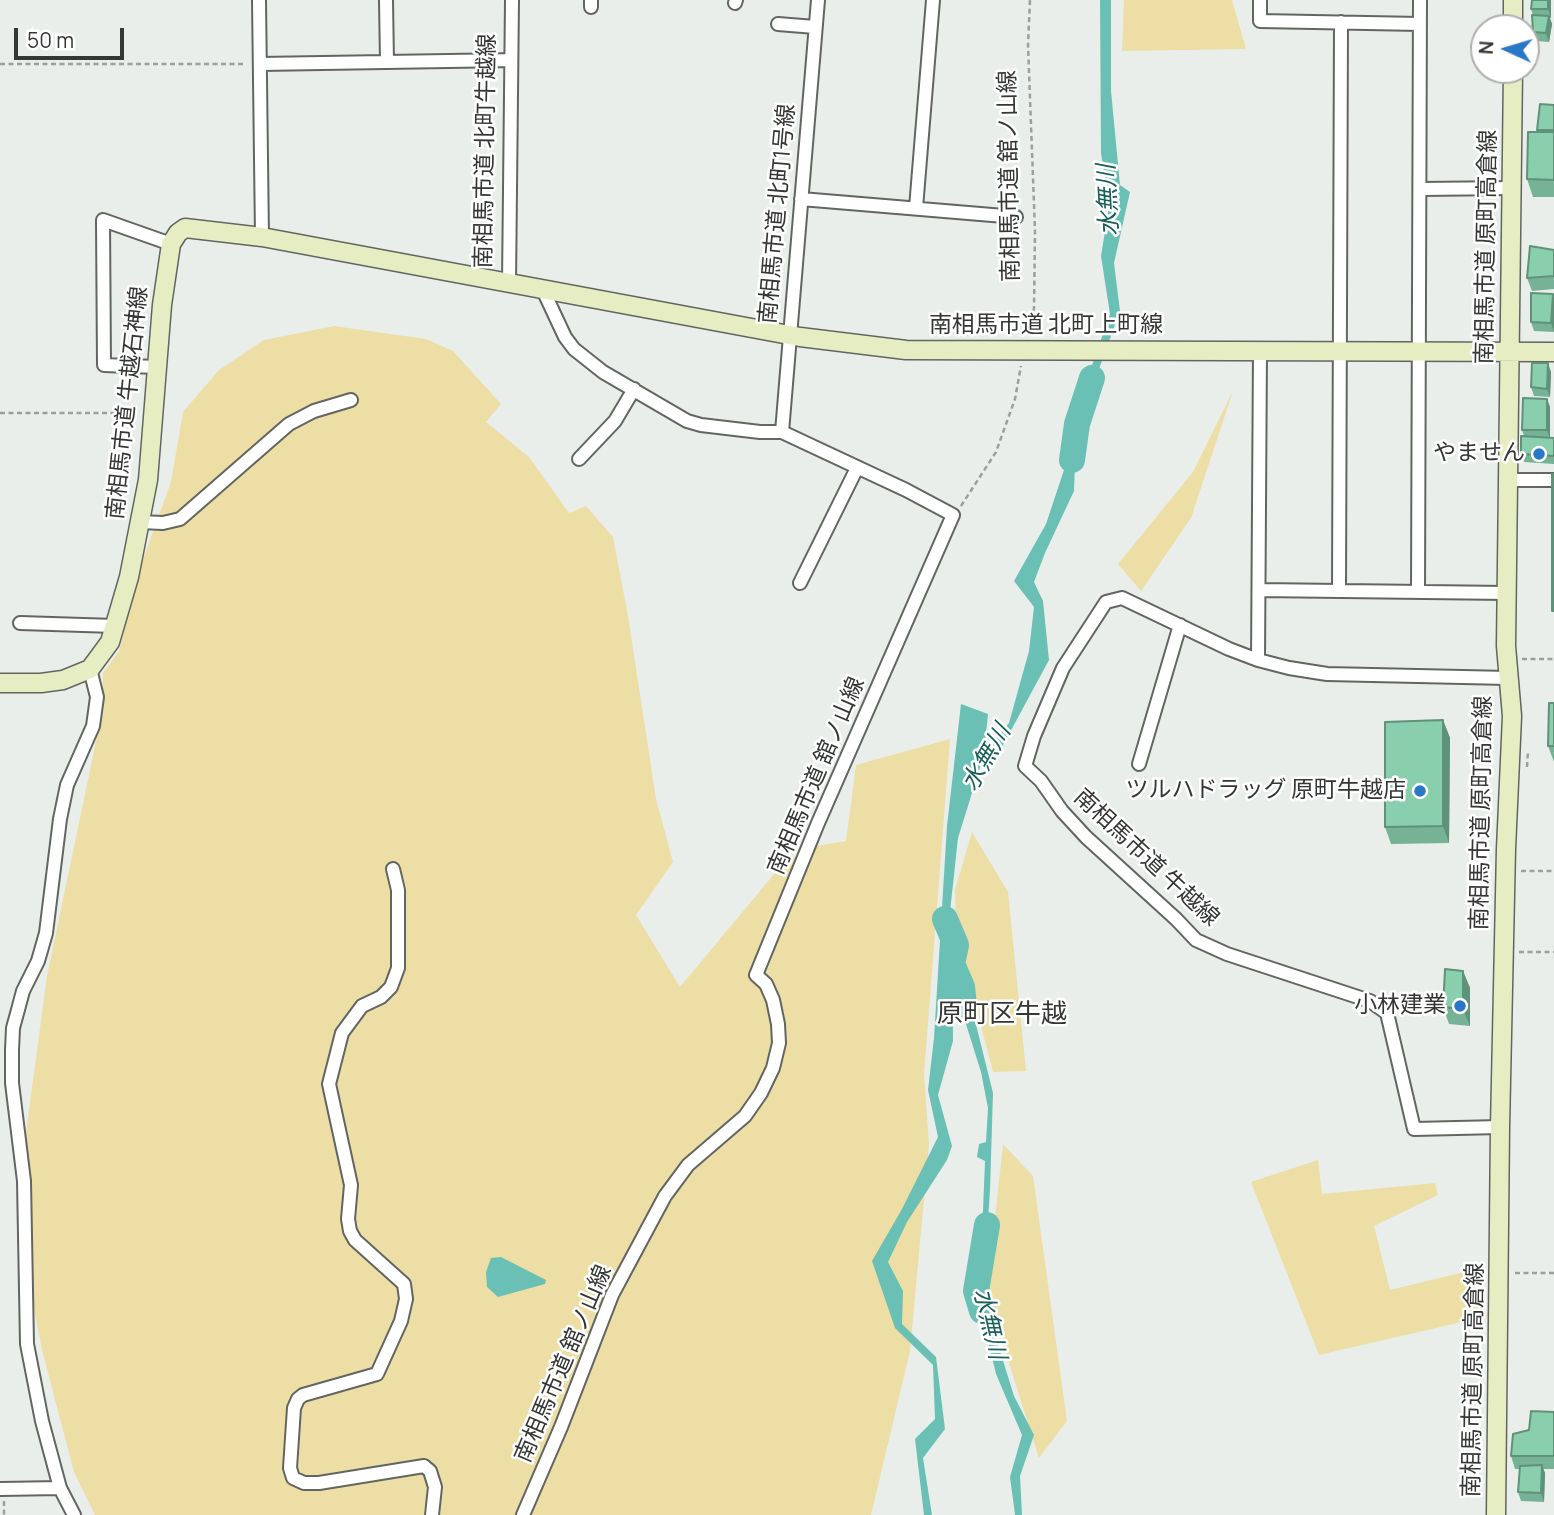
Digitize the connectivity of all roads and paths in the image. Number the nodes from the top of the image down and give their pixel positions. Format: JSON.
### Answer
{"nodes":[{"id":1,"x":259,"y":0,"type":"edge"},
{"id":2,"x":386,"y":0,"type":"edge"},
{"id":3,"x":512,"y":0,"type":"edge"},
{"id":4,"x":818,"y":0,"type":"edge"},
{"id":5,"x":933,"y":0,"type":"edge"},
{"id":6,"x":1030,"y":0,"type":"edge"},
{"id":7,"x":1260,"y":0,"type":"edge"},
{"id":8,"x":1420,"y":0,"type":"edge"},
{"id":9,"x":1341,"y":22,"type":"junction"},
{"id":10,"x":778,"y":24,"type":"dead end"},
{"id":11,"x":1420,"y":24,"type":"junction"},
{"id":12,"x":816,"y":27,"type":"junction"},
{"id":13,"x":511,"y":60,"type":"junction"},
{"id":14,"x":387,"y":62,"type":"junction"},
{"id":15,"x":0,"y":64,"type":"edge"},
{"id":16,"x":260,"y":64,"type":"junction"},
{"id":17,"x":1513,"y":84,"type":"edge"},
{"id":18,"x":1512,"y":188,"type":"junction"},
{"id":19,"x":1420,"y":189,"type":"junction"},
{"id":20,"x":801,"y":199,"type":"junction"},
{"id":21,"x":916,"y":208,"type":"junction"},
{"id":22,"x":1016,"y":217,"type":"dead end"},
{"id":23,"x":262,"y":237,"type":"junction"},
{"id":24,"x":171,"y":244,"type":"junction"},
{"id":25,"x":509,"y":284,"type":"junction"},
{"id":26,"x":543,"y":290,"type":"junction"},
{"id":27,"x":789,"y":335,"type":"junction"},
{"id":28,"x":1510,"y":351,"type":"junction"},
{"id":29,"x":1027,"y":352,"type":"junction"},
{"id":30,"x":1254,"y":352,"type":"junction"},
{"id":31,"x":1340,"y":352,"type":"junction"},
{"id":32,"x":1420,"y":352,"type":"junction"},
{"id":33,"x":1554,"y":352,"type":"edge"},
{"id":34,"x":157,"y":366,"type":"junction"},
{"id":35,"x":634,"y":389,"type":"junction"},
{"id":36,"x":351,"y":400,"type":"dead end"},
{"id":37,"x":0,"y":413,"type":"edge"},
{"id":38,"x":154,"y":413,"type":"junction"},
{"id":39,"x":782,"y":432,"type":"junction"},
{"id":40,"x":579,"y":459,"type":"dead end"},
{"id":41,"x":857,"y":468,"type":"junction"},
{"id":42,"x":1508,"y":480,"type":"junction"},
{"id":43,"x":1554,"y":480,"type":"edge"},
{"id":44,"x":953,"y":515,"type":"junction"},
{"id":45,"x":141,"y":522,"type":"junction"},
{"id":46,"x":800,"y":583,"type":"dead end"},
{"id":47,"x":1339,"y":589,"type":"junction"},
{"id":48,"x":1259,"y":590,"type":"junction"},
{"id":49,"x":1418,"y":591,"type":"junction"},
{"id":50,"x":1507,"y":593,"type":"junction"},
{"id":51,"x":20,"y":623,"type":"dead end"},
{"id":52,"x":1180,"y":625,"type":"junction"},
{"id":53,"x":115,"y":626,"type":"junction"},
{"id":54,"x":1517,"y":659,"type":"dead end"},
{"id":55,"x":1554,"y":659,"type":"edge"},
{"id":56,"x":1258,"y":660,"type":"junction"},
{"id":57,"x":90,"y":669,"type":"junction"},
{"id":58,"x":1508,"y":677,"type":"junction"},
{"id":59,"x":0,"y":683,"type":"edge"},
{"id":60,"x":1139,"y":764,"type":"dead end"},
{"id":61,"x":393,"y":869,"type":"dead end"},
{"id":62,"x":1554,"y":871,"type":"edge"},
{"id":63,"x":1521,"y":872,"type":"dead end"},
{"id":64,"x":1518,"y":951,"type":"dead end"},
{"id":65,"x":1554,"y":952,"type":"edge"},
{"id":66,"x":1500,"y":1127,"type":"junction"},
{"id":67,"x":1500,"y":1273,"type":"junction"},
{"id":68,"x":1554,"y":1273,"type":"edge"},
{"id":69,"x":60,"y":1488,"type":"junction"},
{"id":70,"x":0,"y":1489,"type":"edge"},
{"id":71,"x":74,"y":1515,"type":"edge"},
{"id":72,"x":432,"y":1515,"type":"edge"},
{"id":73,"x":523,"y":1515,"type":"edge"},
{"id":74,"x":1496,"y":1515,"type":"edge"}],
"edges":[{"from":1,"to":16,"type":"street"},
{"from":2,"to":14,"type":"street"},
{"from":3,"to":13,"type":"street","name":"南相馬市道 北町牛越線"},
{"from":4,"to":12,"type":"street","name":"南相馬市道 北町1号線"},
{"from":5,"to":21,"type":"street"},
{"from":6,"to":29,"type":"path","name":"南相馬市道 舘ノ山線"},
{"from":7,"to":9,"type":"street"},
{"from":8,"to":11,"type":"street"},
{"from":9,"to":11,"type":"street"},
{"from":9,"to":31,"type":"street"},
{"from":10,"to":12,"type":"street"},
{"from":11,"to":19,"type":"street"},
{"from":12,"to":20,"type":"street","name":"南相馬市道 北町1号線"},
{"from":13,"to":14,"type":"street"},
{"from":13,"to":25,"type":"street","name":"南相馬市道 北町牛越線"},
{"from":14,"to":16,"type":"street"},
{"from":15,"to":16,"type":"path"},
{"from":16,"to":23,"type":"street"},
{"from":17,"to":18,"type":"street","name":"南相馬市道 原町高倉線"},
{"from":18,"to":19,"type":"street"},
{"from":18,"to":28,"type":"street","name":"南相馬市道 原町高倉線"},
{"from":19,"to":32,"type":"street"},
{"from":20,"to":21,"type":"street"},
{"from":20,"to":27,"type":"street","name":"南相馬市道 北町1号線"},
{"from":21,"to":22,"type":"street"},
{"from":23,"to":24,"type":"street"},
{"from":23,"to":25,"type":"street"},
{"from":24,"to":34,"type":"street","name":"南相馬市道 牛越石神線"},
{"from":24,"to":34,"type":"street"},
{"from":25,"to":26,"type":"street","name":"南相馬市道 北町牛越線"},
{"from":26,"to":27,"type":"street","name":"南相馬市道 北町上町線"},
{"from":26,"to":35,"type":"street"},
{"from":27,"to":29,"type":"street","name":"南相馬市道 北町上町線"},
{"from":27,"to":39,"type":"street","name":"南相馬市道 北町1号線"},
{"from":28,"to":32,"type":"street","name":"南相馬市道 北町上町線"},
{"from":28,"to":33,"type":"street","name":"南相馬市道 北町上町線"},
{"from":28,"to":42,"type":"street","name":"南相馬市道 原町高倉線"},
{"from":29,"to":30,"type":"street","name":"南相馬市道 北町上町線"},
{"from":29,"to":44,"type":"path","name":"南相馬市道 舘ノ山線"},
{"from":30,"to":31,"type":"street","name":"南相馬市道 北町上町線"},
{"from":30,"to":48,"type":"street"},
{"from":31,"to":32,"type":"street","name":"南相馬市道 北町上町線"},
{"from":31,"to":47,"type":"street"},
{"from":32,"to":49,"type":"street"},
{"from":34,"to":38,"type":"street","name":"南相馬市道 牛越石神線"},
{"from":35,"to":39,"type":"street"},
{"from":35,"to":40,"type":"street"},
{"from":36,"to":45,"type":"street"},
{"from":37,"to":38,"type":"path"},
{"from":38,"to":45,"type":"street","name":"南相馬市道 牛越石神線"},
{"from":39,"to":41,"type":"street"},
{"from":41,"to":44,"type":"street"},
{"from":41,"to":46,"type":"street"},
{"from":42,"to":43,"type":"street"},
{"from":42,"to":50,"type":"street","name":"南相馬市道 原町高倉線"},
{"from":44,"to":73,"type":"street","name":"南相馬市道 舘ノ山線"},
{"from":45,"to":53,"type":"street","name":"南相馬市道 牛越石神線"},
{"from":47,"to":48,"type":"street"},
{"from":47,"to":49,"type":"street"},
{"from":48,"to":56,"type":"street"},
{"from":49,"to":50,"type":"street"},
{"from":50,"to":58,"type":"street","name":"南相馬市道 原町高倉線"},
{"from":51,"to":53,"type":"street"},
{"from":52,"to":56,"type":"street","name":"南相馬市道 牛越線"},
{"from":52,"to":60,"type":"street"},
{"from":52,"to":66,"type":"street","name":"南相馬市道 牛越線"},
{"from":53,"to":57,"type":"street","name":"南相馬市道 牛越石神線"},
{"from":54,"to":55,"type":"path"},
{"from":56,"to":58,"type":"street","name":"南相馬市道 牛越線"},
{"from":57,"to":59,"type":"street"},
{"from":57,"to":69,"type":"street"},
{"from":58,"to":66,"type":"street","name":"南相馬市道 原町高倉線"},
{"from":61,"to":72,"type":"street"},
{"from":62,"to":63,"type":"path"},
{"from":64,"to":65,"type":"path"},
{"from":66,"to":67,"type":"street","name":"南相馬市道 原町高倉線"},
{"from":67,"to":68,"type":"path"},
{"from":67,"to":74,"type":"street","name":"南相馬市道 原町高倉線"},
{"from":69,"to":70,"type":"street"},
{"from":69,"to":71,"type":"street"}]}
